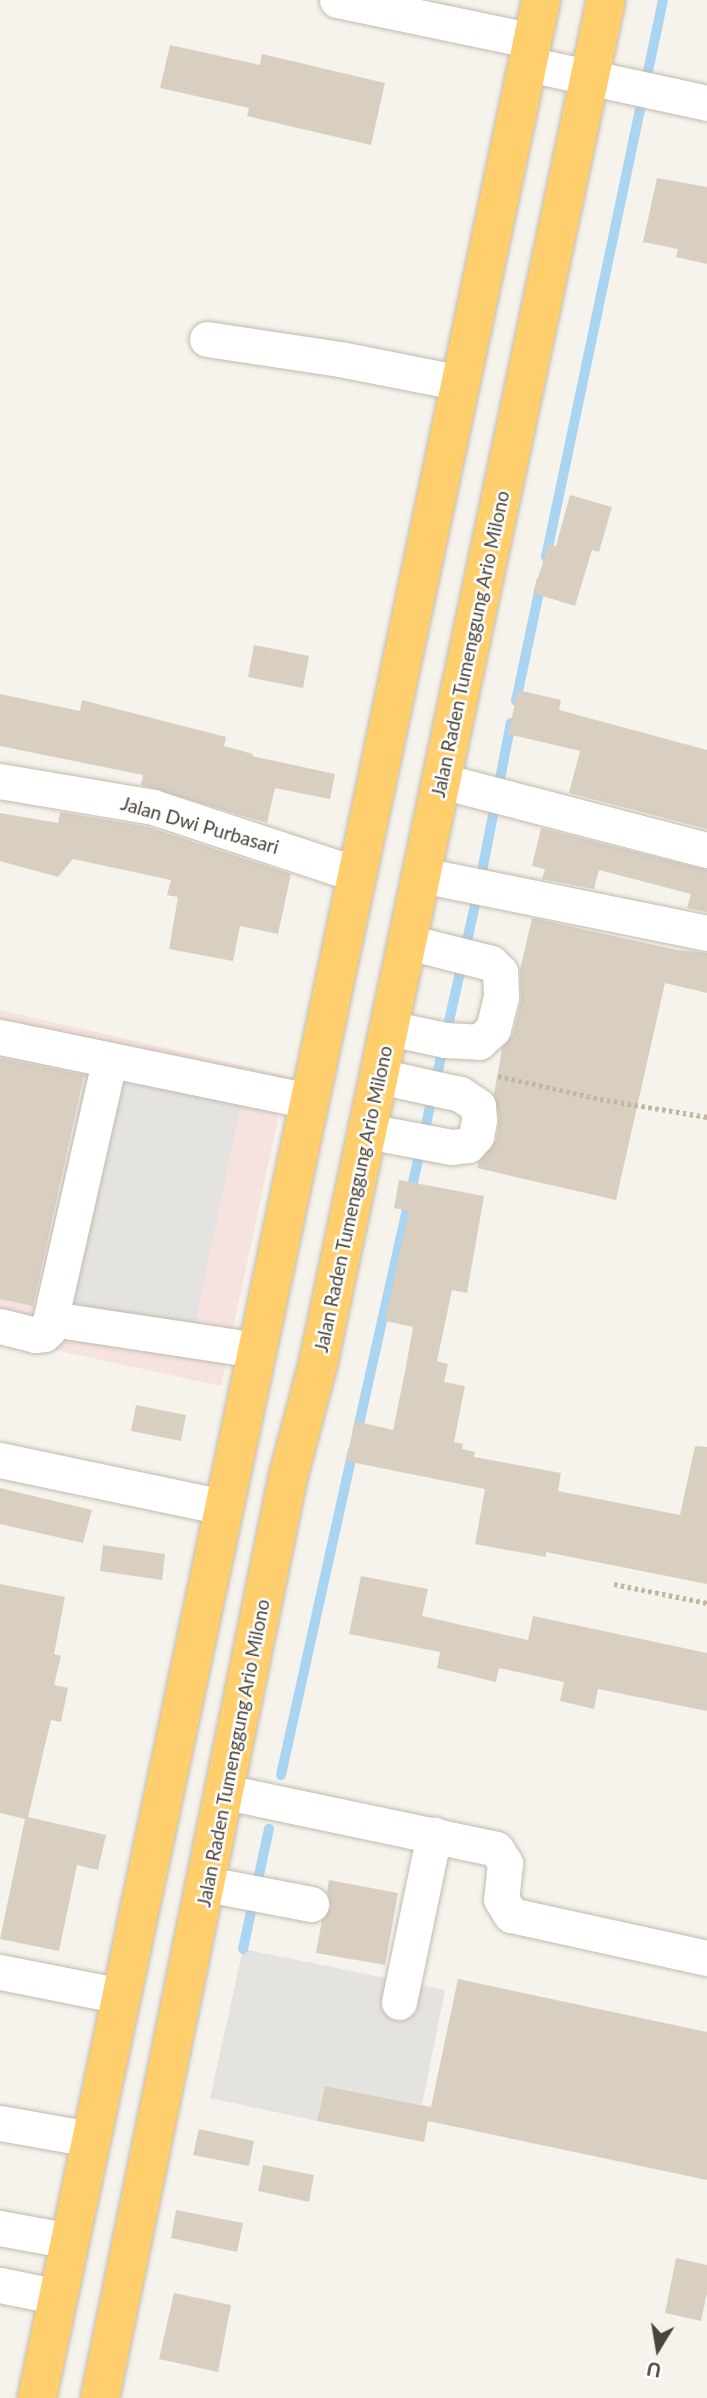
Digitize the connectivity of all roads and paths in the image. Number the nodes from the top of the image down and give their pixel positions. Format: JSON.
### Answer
{"nodes":[{"id":1,"x":337,"y":0,"type":"edge"},
{"id":2,"x":541,"y":0,"type":"edge"},
{"id":3,"x":606,"y":0,"type":"edge"},
{"id":4,"x":531,"y":52,"type":"junction"},
{"id":5,"x":590,"y":76,"type":"junction"},
{"id":6,"x":707,"y":103,"type":"edge"},
{"id":7,"x":207,"y":339,"type":"dead end"},
{"id":8,"x":461,"y":383,"type":"junction"},
{"id":9,"x":0,"y":781,"type":"edge"},
{"id":10,"x":442,"y":781,"type":"junction"},
{"id":11,"x":707,"y":850,"type":"edge"},
{"id":12,"x":356,"y":874,"type":"junction"},
{"id":13,"x":422,"y":875,"type":"junction"},
{"id":14,"x":707,"y":933,"type":"edge"},
{"id":15,"x":408,"y":942,"type":"junction"},
{"id":16,"x":389,"y":1028,"type":"junction"},
{"id":17,"x":0,"y":1037,"type":"edge"},
{"id":18,"x":109,"y":1060,"type":"junction"},
{"id":19,"x":492,"y":1075,"type":"dead end"},
{"id":20,"x":379,"y":1076,"type":"junction"},
{"id":21,"x":308,"y":1101,"type":"junction"},
{"id":22,"x":707,"y":1117,"type":"edge"},
{"id":23,"x":367,"y":1131,"type":"junction"},
{"id":24,"x":52,"y":1319,"type":"junction"},
{"id":25,"x":0,"y":1326,"type":"edge"},
{"id":26,"x":258,"y":1350,"type":"junction"},
{"id":27,"x":318,"y":1363,"type":"junction"},
{"id":28,"x":0,"y":1461,"type":"edge"},
{"id":29,"x":223,"y":1507,"type":"junction"},
{"id":30,"x":614,"y":1584,"type":"dead end"},
{"id":31,"x":707,"y":1603,"type":"edge"},
{"id":32,"x":226,"y":1792,"type":"junction"},
{"id":33,"x":434,"y":1835,"type":"junction"},
{"id":34,"x":207,"y":1884,"type":"junction"},
{"id":35,"x":311,"y":1904,"type":"dead end"},
{"id":36,"x":707,"y":1958,"type":"edge"},
{"id":37,"x":0,"y":1972,"type":"edge"},
{"id":38,"x":121,"y":1996,"type":"junction"},
{"id":39,"x":399,"y":2002,"type":"dead end"},
{"id":40,"x":0,"y":2123,"type":"edge"},
{"id":41,"x":91,"y":2139,"type":"junction"},
{"id":42,"x":0,"y":2228,"type":"edge"},
{"id":43,"x":70,"y":2241,"type":"junction"},
{"id":44,"x":0,"y":2285,"type":"edge"},
{"id":45,"x":59,"y":2297,"type":"junction"},
{"id":46,"x":37,"y":2398,"type":"edge"},
{"id":47,"x":100,"y":2398,"type":"edge"}],
"edges":[{"from":1,"to":4,"type":"street"},
{"from":2,"to":4,"type":"highway"},
{"from":3,"to":5,"type":"highway","name":"Jalan Raden Tumenggung Ario Milono"},
{"from":4,"to":5,"type":"street"},
{"from":4,"to":8,"type":"highway"},
{"from":5,"to":6,"type":"street"},
{"from":5,"to":10,"type":"highway","name":"Jalan Raden Tumenggung Ario Milono"},
{"from":7,"to":8,"type":"street"},
{"from":8,"to":12,"type":"highway"},
{"from":9,"to":12,"type":"street","name":"Jalan Dwi Purbasari"},
{"from":10,"to":11,"type":"street"},
{"from":10,"to":13,"type":"highway","name":"Jalan Raden Tumenggung Ario Milono"},
{"from":12,"to":21,"type":"highway"},
{"from":13,"to":14,"type":"street"},
{"from":13,"to":15,"type":"highway","name":"Jalan Raden Tumenggung Ario Milono"},
{"from":15,"to":16,"type":"highway","name":"Jalan Raden Tumenggung Ario Milono"},
{"from":15,"to":16,"type":"street"},
{"from":16,"to":20,"type":"highway","name":"Jalan Raden Tumenggung Ario Milono"},
{"from":17,"to":18,"type":"street"},
{"from":18,"to":21,"type":"street"},
{"from":18,"to":24,"type":"street"},
{"from":19,"to":22,"type":"path"},
{"from":20,"to":23,"type":"highway","name":"Jalan Raden Tumenggung Ario Milono"},
{"from":20,"to":23,"type":"street"},
{"from":21,"to":26,"type":"highway"},
{"from":23,"to":27,"type":"highway","name":"Jalan Raden Tumenggung Ario Milono"},
{"from":24,"to":25,"type":"street"},
{"from":24,"to":26,"type":"street"},
{"from":26,"to":27,"type":"highway"},
{"from":26,"to":29,"type":"highway"},
{"from":27,"to":32,"type":"highway","name":"Jalan Raden Tumenggung Ario Milono"},
{"from":28,"to":29,"type":"street"},
{"from":29,"to":38,"type":"highway"},
{"from":30,"to":31,"type":"path"},
{"from":32,"to":33,"type":"street"},
{"from":32,"to":34,"type":"highway","name":"Jalan Raden Tumenggung Ario Milono"},
{"from":33,"to":36,"type":"street"},
{"from":33,"to":39,"type":"street"},
{"from":34,"to":35,"type":"street"},
{"from":34,"to":47,"type":"highway","name":"Jalan Raden Tumenggung Ario Milono"},
{"from":37,"to":38,"type":"street"},
{"from":38,"to":41,"type":"highway"},
{"from":40,"to":41,"type":"street"},
{"from":41,"to":43,"type":"highway"},
{"from":42,"to":43,"type":"street"},
{"from":43,"to":45,"type":"highway"},
{"from":44,"to":45,"type":"street"},
{"from":45,"to":46,"type":"highway"}]}
